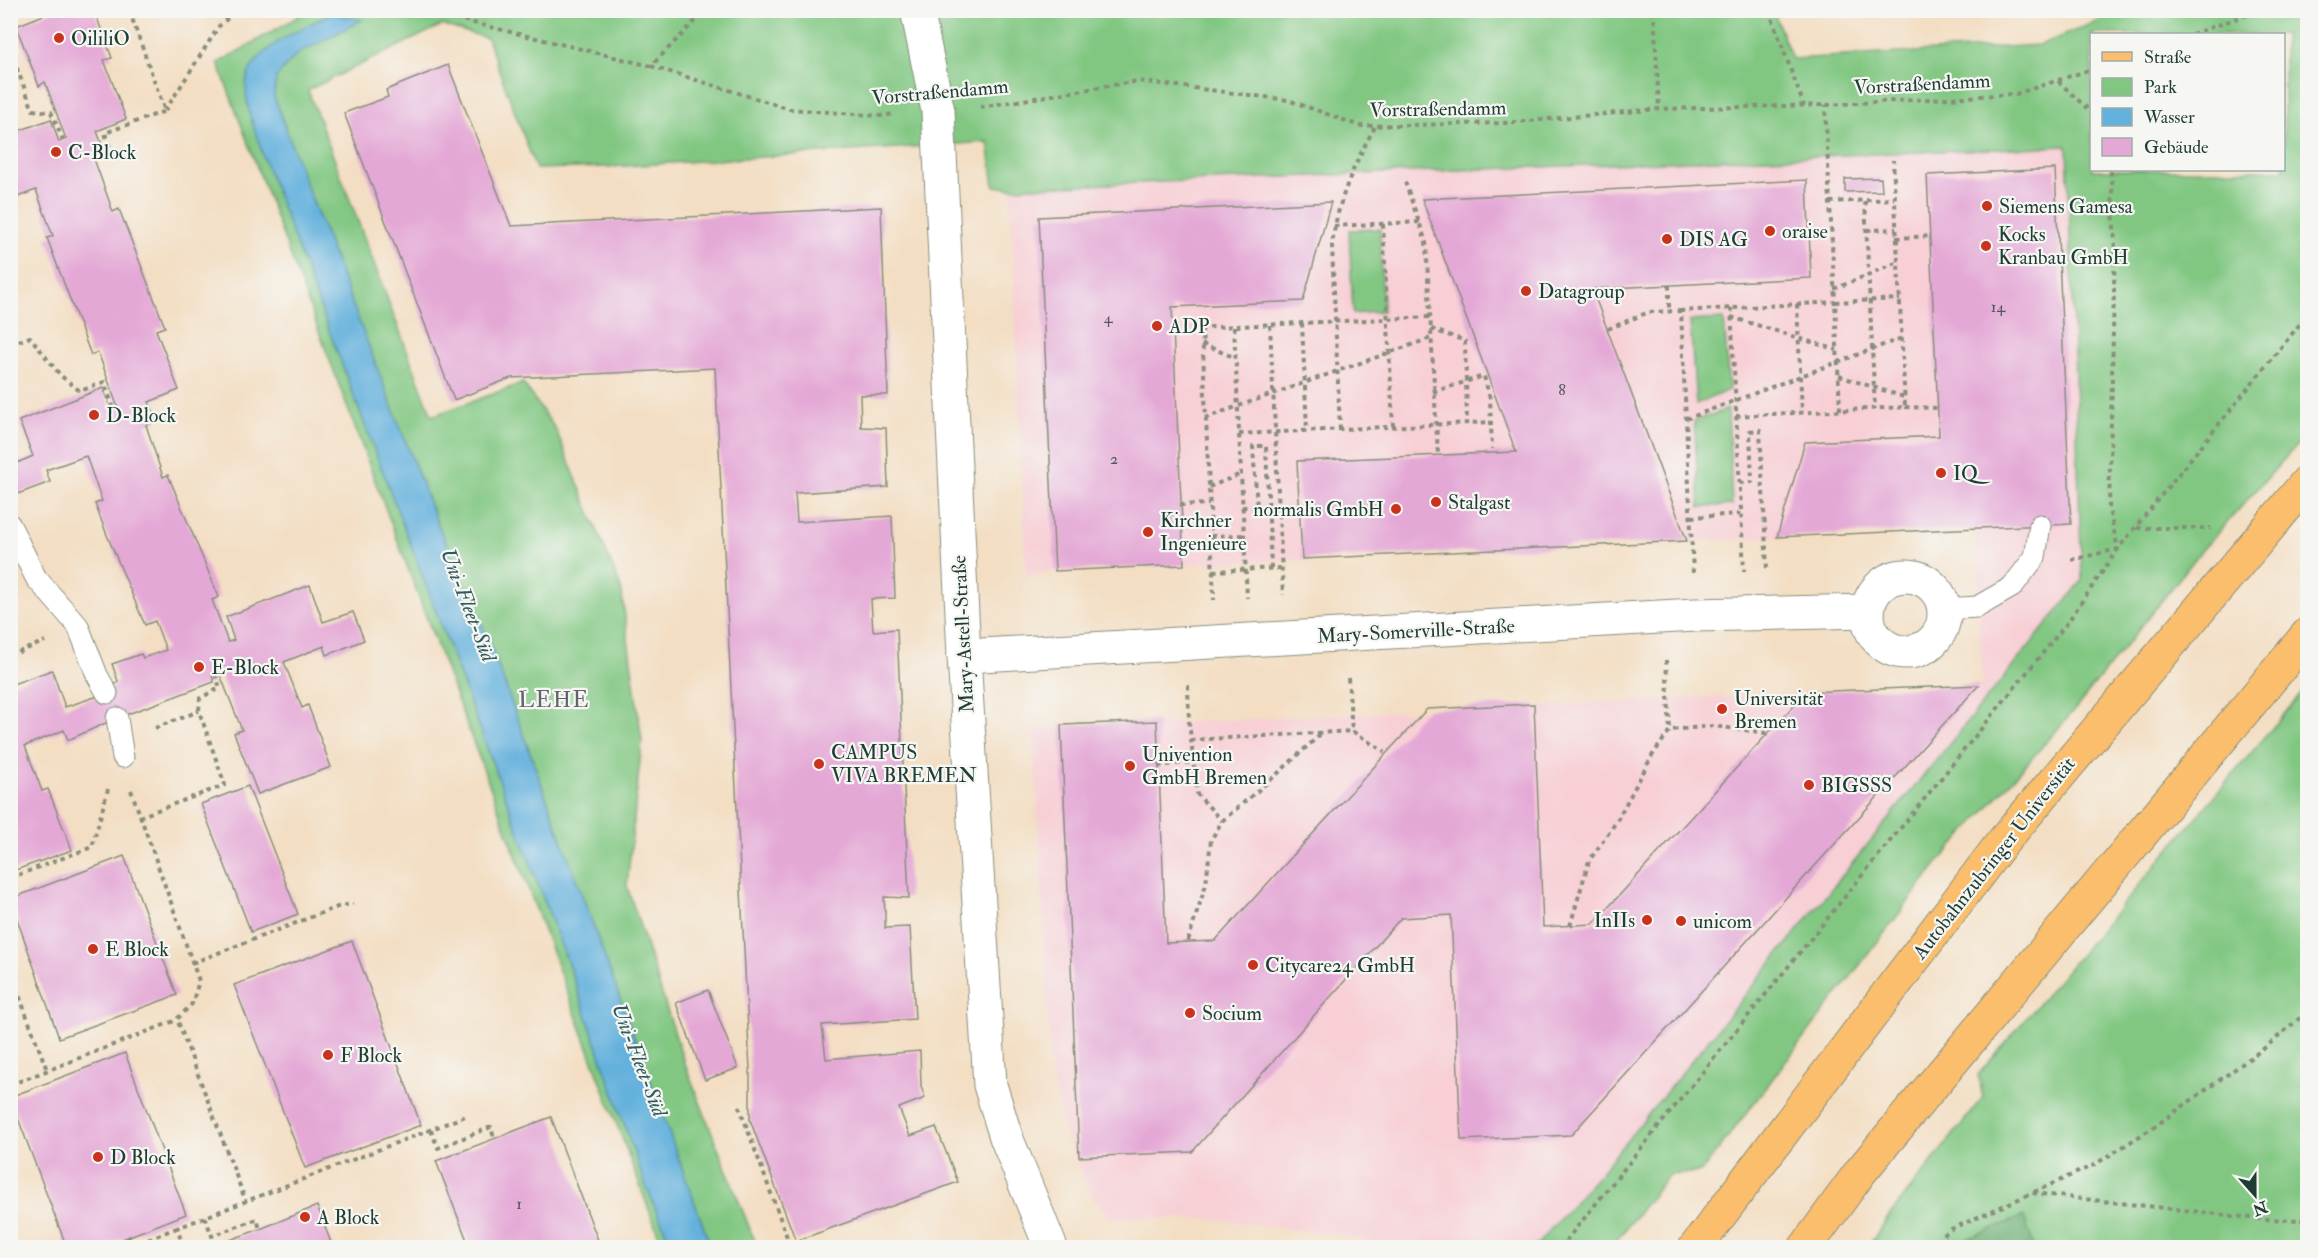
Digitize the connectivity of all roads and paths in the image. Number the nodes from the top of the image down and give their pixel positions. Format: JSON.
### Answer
{"nodes":[{"id":1,"x":129,"y":10,"type":"edge"},
{"id":2,"x":237,"y":10,"type":"edge"},
{"id":3,"x":420,"y":10,"type":"edge"},
{"id":4,"x":706,"y":10,"type":"edge"},
{"id":5,"x":917,"y":10,"type":"edge"},
{"id":6,"x":1654,"y":10,"type":"edge"},
{"id":7,"x":1769,"y":10,"type":"edge"},
{"id":8,"x":2261,"y":10,"type":"edge"},
{"id":9,"x":2195,"y":33,"type":"edge"},
{"id":10,"x":10,"y":51,"type":"edge"},
{"id":11,"x":651,"y":66,"type":"junction"},
{"id":12,"x":2090,"y":69,"type":"edge"},
{"id":13,"x":2058,"y":81,"type":"junction"},
{"id":14,"x":1825,"y":105,"type":"junction"},
{"id":15,"x":1804,"y":106,"type":"junction"},
{"id":16,"x":1659,"y":110,"type":"junction"},
{"id":17,"x":165,"y":111,"type":"junction"},
{"id":18,"x":938,"y":111,"type":"junction"},
{"id":19,"x":2090,"y":112,"type":"edge"},
{"id":20,"x":1376,"y":125,"type":"junction"},
{"id":21,"x":63,"y":140,"type":"dead end"},
{"id":22,"x":97,"y":154,"type":"dead end"},
{"id":23,"x":1893,"y":160,"type":"dead end"},
{"id":24,"x":2111,"y":171,"type":"edge"},
{"id":25,"x":1405,"y":182,"type":"dead end"},
{"id":26,"x":1894,"y":199,"type":"junction"},
{"id":27,"x":1865,"y":201,"type":"junction"},
{"id":28,"x":1830,"y":202,"type":"junction"},
{"id":29,"x":1420,"y":222,"type":"junction"},
{"id":30,"x":1383,"y":224,"type":"junction"},
{"id":31,"x":1334,"y":226,"type":"junction"},
{"id":32,"x":1896,"y":229,"type":"junction"},
{"id":33,"x":1866,"y":230,"type":"junction"},
{"id":34,"x":1930,"y":236,"type":"dead end"},
{"id":35,"x":1896,"y":238,"type":"junction"},
{"id":36,"x":1898,"y":262,"type":"junction"},
{"id":37,"x":1869,"y":274,"type":"junction"},
{"id":38,"x":1669,"y":285,"type":"dead end"},
{"id":39,"x":1834,"y":289,"type":"junction"},
{"id":40,"x":1900,"y":299,"type":"junction"},
{"id":41,"x":1870,"y":301,"type":"junction"},
{"id":42,"x":1834,"y":302,"type":"junction"},
{"id":43,"x":1797,"y":304,"type":"junction"},
{"id":44,"x":1731,"y":308,"type":"junction"},
{"id":45,"x":1681,"y":311,"type":"junction"},
{"id":46,"x":1669,"y":312,"type":"junction"},
{"id":47,"x":2307,"y":314,"type":"edge"},
{"id":48,"x":1430,"y":317,"type":"junction"},
{"id":49,"x":1731,"y":317,"type":"junction"},
{"id":50,"x":1388,"y":319,"type":"junction"},
{"id":51,"x":1335,"y":322,"type":"junction"},
{"id":52,"x":1302,"y":323,"type":"junction"},
{"id":53,"x":1270,"y":325,"type":"junction"},
{"id":54,"x":1234,"y":327,"type":"junction"},
{"id":55,"x":1202,"y":328,"type":"junction"},
{"id":56,"x":1173,"y":329,"type":"dead end"},
{"id":57,"x":1431,"y":329,"type":"junction"},
{"id":58,"x":1608,"y":329,"type":"dead end"},
{"id":59,"x":1431,"y":338,"type":"junction"},
{"id":60,"x":1798,"y":338,"type":"junction"},
{"id":61,"x":1902,"y":338,"type":"junction"},
{"id":62,"x":10,"y":344,"type":"edge"},
{"id":63,"x":1202,"y":344,"type":"junction"},
{"id":64,"x":1837,"y":350,"type":"junction"},
{"id":65,"x":1873,"y":350,"type":"junction"},
{"id":66,"x":1389,"y":354,"type":"junction"},
{"id":67,"x":1236,"y":358,"type":"junction"},
{"id":68,"x":1838,"y":362,"type":"junction"},
{"id":69,"x":1338,"y":372,"type":"junction"},
{"id":70,"x":1801,"y":376,"type":"junction"},
{"id":71,"x":1839,"y":376,"type":"junction"},
{"id":72,"x":1466,"y":382,"type":"junction"},
{"id":73,"x":1305,"y":383,"type":"junction"},
{"id":74,"x":1875,"y":387,"type":"junction"},
{"id":75,"x":1433,"y":393,"type":"junction"},
{"id":76,"x":1274,"y":394,"type":"junction"},
{"id":77,"x":1904,"y":397,"type":"junction"},
{"id":78,"x":1735,"y":400,"type":"junction"},
{"id":79,"x":1238,"y":407,"type":"junction"},
{"id":80,"x":1905,"y":407,"type":"junction"},
{"id":81,"x":1938,"y":408,"type":"dead end"},
{"id":82,"x":114,"y":409,"type":"dead end"},
{"id":83,"x":1875,"y":409,"type":"junction"},
{"id":84,"x":1840,"y":410,"type":"junction"},
{"id":85,"x":1802,"y":412,"type":"junction"},
{"id":86,"x":1736,"y":416,"type":"junction"},
{"id":87,"x":1205,"y":418,"type":"junction"},
{"id":88,"x":1686,"y":419,"type":"junction"},
{"id":89,"x":1467,"y":422,"type":"junction"},
{"id":90,"x":1491,"y":422,"type":"junction"},
{"id":91,"x":1435,"y":424,"type":"junction"},
{"id":92,"x":1393,"y":426,"type":"junction"},
{"id":93,"x":1340,"y":429,"type":"junction"},
{"id":94,"x":1307,"y":430,"type":"junction"},
{"id":95,"x":1275,"y":431,"type":"junction"},
{"id":96,"x":1239,"y":434,"type":"junction"},
{"id":97,"x":1492,"y":449,"type":"dead end"},
{"id":98,"x":1438,"y":455,"type":"dead end"},
{"id":99,"x":1241,"y":474,"type":"junction"},
{"id":100,"x":2307,"y":481,"type":"edge"},
{"id":101,"x":1740,"y":483,"type":"junction"},
{"id":102,"x":1209,"y":487,"type":"junction"},
{"id":103,"x":1209,"y":504,"type":"junction"},
{"id":104,"x":1180,"y":505,"type":"dead end"},
{"id":105,"x":1242,"y":507,"type":"junction"},
{"id":106,"x":1741,"y":514,"type":"junction"},
{"id":107,"x":1691,"y":517,"type":"junction"},
{"id":108,"x":10,"y":525,"type":"edge"},
{"id":109,"x":2040,"y":525,"type":"dead end"},
{"id":110,"x":1742,"y":531,"type":"dead end"},
{"id":111,"x":1692,"y":533,"type":"dead end"},
{"id":112,"x":1244,"y":535,"type":"junction"},
{"id":113,"x":1211,"y":536,"type":"junction"},
{"id":114,"x":2118,"y":549,"type":"junction"},
{"id":115,"x":1281,"y":551,"type":"dead end"},
{"id":116,"x":1212,"y":554,"type":"dead end"},
{"id":117,"x":1245,"y":554,"type":"dead end"},
{"id":118,"x":2035,"y":557,"type":"junction"},
{"id":119,"x":1271,"y":568,"type":"junction"},
{"id":120,"x":1282,"y":568,"type":"dead end"},
{"id":121,"x":1213,"y":572,"type":"dead end"},
{"id":122,"x":1944,"y":609,"type":"junction"},
{"id":123,"x":1868,"y":610,"type":"junction"},
{"id":124,"x":1769,"y":613,"type":"junction"},
{"id":125,"x":2307,"y":634,"type":"edge"},
{"id":126,"x":964,"y":656,"type":"junction"},
{"id":127,"x":215,"y":673,"type":"dead end"},
{"id":128,"x":107,"y":693,"type":"dead end"},
{"id":129,"x":1668,"y":699,"type":"dead end"},
{"id":130,"x":1350,"y":713,"type":"dead end"},
{"id":131,"x":117,"y":718,"type":"dead end"},
{"id":132,"x":1189,"y":721,"type":"dead end"},
{"id":133,"x":1670,"y":730,"type":"junction"},
{"id":134,"x":1352,"y":731,"type":"junction"},
{"id":135,"x":1323,"y":732,"type":"junction"},
{"id":136,"x":1767,"y":733,"type":"dead end"},
{"id":137,"x":1191,"y":740,"type":"junction"},
{"id":138,"x":1386,"y":752,"type":"dead end"},
{"id":139,"x":123,"y":757,"type":"joint"},
{"id":140,"x":1193,"y":762,"type":"junction"},
{"id":141,"x":1158,"y":766,"type":"dead end"},
{"id":142,"x":140,"y":817,"type":"junction"},
{"id":143,"x":1222,"y":821,"type":"junction"},
{"id":144,"x":92,"y":847,"type":"dead end"},
{"id":145,"x":10,"y":878,"type":"edge"},
{"id":146,"x":353,"y":904,"type":"dead end"},
{"id":147,"x":1570,"y":926,"type":"dead end"},
{"id":148,"x":1188,"y":941,"type":"dead end"},
{"id":149,"x":192,"y":963,"type":"junction"},
{"id":150,"x":10,"y":972,"type":"edge"},
{"id":151,"x":2307,"y":1011,"type":"edge"},
{"id":152,"x":177,"y":1019,"type":"junction"},
{"id":153,"x":47,"y":1071,"type":"junction"},
{"id":154,"x":10,"y":1085,"type":"edge"},
{"id":155,"x":739,"y":1106,"type":"dead end"},
{"id":156,"x":468,"y":1115,"type":"dead end"},
{"id":157,"x":431,"y":1130,"type":"junction"},
{"id":158,"x":494,"y":1138,"type":"dead end"},
{"id":159,"x":2032,"y":1193,"type":"junction"},
{"id":160,"x":246,"y":1202,"type":"junction"},
{"id":161,"x":205,"y":1217,"type":"junction"},
{"id":162,"x":2307,"y":1220,"type":"edge"},
{"id":163,"x":177,"y":1228,"type":"junction"},
{"id":164,"x":260,"y":1228,"type":"dead end"},
{"id":165,"x":128,"y":1236,"type":"dead end"},
{"id":166,"x":170,"y":1248,"type":"edge"},
{"id":167,"x":791,"y":1248,"type":"edge"},
{"id":168,"x":1051,"y":1248,"type":"edge"},
{"id":169,"x":1560,"y":1248,"type":"edge"},
{"id":170,"x":1695,"y":1248,"type":"edge"},
{"id":171,"x":1805,"y":1248,"type":"edge"},
{"id":172,"x":1931,"y":1248,"type":"edge"}],
"edges":[{"from":1,"to":17,"type":"path"},
{"from":2,"to":17,"type":"path"},
{"from":3,"to":11,"type":"path","name":"Vorstraßendamm"},
{"from":4,"to":11,"type":"path"},
{"from":5,"to":18,"type":"street","name":"Mary-Astell-Straße"},
{"from":6,"to":16,"type":"path"},
{"from":7,"to":15,"type":"path"},
{"from":8,"to":9,"type":"path"},
{"from":10,"to":21,"type":"path"},
{"from":11,"to":18,"type":"path","name":"Vorstraßendamm"},
{"from":12,"to":13,"type":"path","name":"Vorstraßendamm"},
{"from":13,"to":14,"type":"path","name":"Vorstraßendamm"},
{"from":13,"to":19,"type":"path"},
{"from":14,"to":15,"type":"path","name":"Vorstraßendamm"},
{"from":14,"to":28,"type":"path"},
{"from":15,"to":16,"type":"path","name":"Vorstraßendamm"},
{"from":16,"to":20,"type":"path","name":"Vorstraßendamm"},
{"from":17,"to":22,"type":"path"},
{"from":18,"to":20,"type":"path","name":"Vorstraßendamm"},
{"from":18,"to":126,"type":"street","name":"Mary-Astell-Straße"},
{"from":20,"to":31,"type":"path"},
{"from":23,"to":26,"type":"path"},
{"from":24,"to":114,"type":"path"},
{"from":25,"to":29,"type":"path"},
{"from":26,"to":27,"type":"path"},
{"from":26,"to":32,"type":"path"},
{"from":27,"to":28,"type":"path"},
{"from":27,"to":33,"type":"path"},
{"from":28,"to":39,"type":"path"},
{"from":29,"to":30,"type":"path"},
{"from":29,"to":48,"type":"path"},
{"from":30,"to":31,"type":"path"},
{"from":30,"to":50,"type":"path"},
{"from":31,"to":51,"type":"path"},
{"from":32,"to":33,"type":"path"},
{"from":32,"to":35,"type":"path"},
{"from":33,"to":37,"type":"path"},
{"from":34,"to":35,"type":"path"},
{"from":35,"to":36,"type":"path"},
{"from":36,"to":37,"type":"path"},
{"from":36,"to":40,"type":"path"},
{"from":37,"to":39,"type":"path"},
{"from":37,"to":41,"type":"path"},
{"from":38,"to":46,"type":"path"},
{"from":39,"to":42,"type":"path"},
{"from":40,"to":41,"type":"path"},
{"from":40,"to":61,"type":"path"},
{"from":41,"to":42,"type":"path"},
{"from":41,"to":65,"type":"path"},
{"from":42,"to":43,"type":"path"},
{"from":42,"to":64,"type":"path"},
{"from":43,"to":44,"type":"path"},
{"from":43,"to":60,"type":"path"},
{"from":44,"to":45,"type":"path"},
{"from":44,"to":49,"type":"path"},
{"from":45,"to":46,"type":"path"},
{"from":45,"to":88,"type":"path"},
{"from":46,"to":58,"type":"path"},
{"from":47,"to":114,"type":"path"},
{"from":48,"to":50,"type":"path"},
{"from":48,"to":57,"type":"path"},
{"from":49,"to":60,"type":"path"},
{"from":49,"to":78,"type":"path"},
{"from":50,"to":51,"type":"path"},
{"from":50,"to":66,"type":"path"},
{"from":51,"to":52,"type":"path"},
{"from":51,"to":69,"type":"path"},
{"from":52,"to":53,"type":"path"},
{"from":52,"to":73,"type":"path"},
{"from":53,"to":54,"type":"path"},
{"from":53,"to":76,"type":"path"},
{"from":54,"to":55,"type":"path"},
{"from":54,"to":67,"type":"path"},
{"from":55,"to":56,"type":"path"},
{"from":55,"to":63,"type":"path"},
{"from":57,"to":59,"type":"path"},
{"from":57,"to":72,"type":"path"},
{"from":59,"to":66,"type":"path"},
{"from":59,"to":75,"type":"path"},
{"from":60,"to":64,"type":"path"},
{"from":60,"to":70,"type":"path"},
{"from":61,"to":65,"type":"path"},
{"from":61,"to":77,"type":"path"},
{"from":62,"to":82,"type":"path"},
{"from":63,"to":67,"type":"path"},
{"from":63,"to":87,"type":"path"},
{"from":64,"to":68,"type":"path"},
{"from":65,"to":68,"type":"path"},
{"from":65,"to":74,"type":"path"},
{"from":66,"to":69,"type":"path"},
{"from":66,"to":92,"type":"path"},
{"from":67,"to":79,"type":"path"},
{"from":68,"to":70,"type":"path"},
{"from":68,"to":71,"type":"path"},
{"from":69,"to":73,"type":"path"},
{"from":69,"to":93,"type":"path"},
{"from":70,"to":78,"type":"path"},
{"from":70,"to":85,"type":"path"},
{"from":71,"to":74,"type":"path"},
{"from":71,"to":84,"type":"path"},
{"from":72,"to":75,"type":"path"},
{"from":72,"to":89,"type":"path"},
{"from":72,"to":90,"type":"path"},
{"from":73,"to":76,"type":"path"},
{"from":73,"to":94,"type":"path"},
{"from":74,"to":77,"type":"path"},
{"from":74,"to":83,"type":"path"},
{"from":75,"to":91,"type":"path"},
{"from":76,"to":79,"type":"path"},
{"from":76,"to":95,"type":"path"},
{"from":77,"to":80,"type":"path"},
{"from":78,"to":86,"type":"path"},
{"from":78,"to":88,"type":"path"},
{"from":79,"to":87,"type":"path"},
{"from":79,"to":96,"type":"path"},
{"from":80,"to":81,"type":"path"},
{"from":80,"to":83,"type":"path"},
{"from":83,"to":84,"type":"path"},
{"from":84,"to":85,"type":"path"},
{"from":85,"to":86,"type":"path"},
{"from":86,"to":101,"type":"path"},
{"from":87,"to":102,"type":"path"},
{"from":88,"to":107,"type":"path"},
{"from":89,"to":90,"type":"path"},
{"from":89,"to":91,"type":"path"},
{"from":90,"to":97,"type":"path"},
{"from":91,"to":92,"type":"path"},
{"from":91,"to":98,"type":"path"},
{"from":92,"to":93,"type":"path"},
{"from":93,"to":94,"type":"path"},
{"from":94,"to":95,"type":"path"},
{"from":95,"to":96,"type":"path"},
{"from":95,"to":115,"type":"path"},
{"from":96,"to":99,"type":"path"},
{"from":99,"to":102,"type":"path"},
{"from":99,"to":105,"type":"path"},
{"from":100,"to":170,"type":"main road","name":"Autobahnzubringer Universität"},
{"from":101,"to":106,"type":"path"},
{"from":101,"to":124,"type":"path"},
{"from":102,"to":103,"type":"path"},
{"from":103,"to":104,"type":"path"},
{"from":103,"to":113,"type":"path"},
{"from":105,"to":112,"type":"path"},
{"from":105,"to":119,"type":"path"},
{"from":106,"to":107,"type":"path"},
{"from":106,"to":110,"type":"path"},
{"from":107,"to":111,"type":"path"},
{"from":108,"to":128,"type":"lane"},
{"from":109,"to":118,"type":"lane"},
{"from":112,"to":113,"type":"path"},
{"from":112,"to":117,"type":"path"},
{"from":113,"to":116,"type":"path"},
{"from":114,"to":118,"type":"path"},
{"from":114,"to":169,"type":"path"},
{"from":118,"to":122,"type":"lane"},
{"from":119,"to":120,"type":"path"},
{"from":119,"to":121,"type":"path"},
{"from":122,"to":123,"type":"street"},
{"from":122,"to":123,"type":"street"},
{"from":123,"to":124,"type":"street","name":"Mary-Somerville-Straße"},
{"from":124,"to":126,"type":"street","name":"Mary-Somerville-Straße"},
{"from":125,"to":171,"type":"main road"},
{"from":126,"to":168,"type":"street","name":"Mary-Astell-Straße"},
{"from":127,"to":142,"type":"path"},
{"from":129,"to":133,"type":"path"},
{"from":130,"to":134,"type":"path"},
{"from":131,"to":139,"type":"lane"},
{"from":132,"to":137,"type":"path"},
{"from":133,"to":136,"type":"path"},
{"from":133,"to":147,"type":"path"},
{"from":134,"to":135,"type":"path"},
{"from":134,"to":138,"type":"path"},
{"from":135,"to":137,"type":"path"},
{"from":135,"to":143,"type":"path"},
{"from":137,"to":140,"type":"path"},
{"from":139,"to":142,"type":"path"},
{"from":140,"to":141,"type":"path"},
{"from":140,"to":143,"type":"path"},
{"from":142,"to":149,"type":"path"},
{"from":143,"to":148,"type":"path"},
{"from":144,"to":145,"type":"path"},
{"from":146,"to":149,"type":"path"},
{"from":149,"to":152,"type":"path"},
{"from":150,"to":153,"type":"path"},
{"from":151,"to":159,"type":"path"},
{"from":152,"to":153,"type":"path"},
{"from":152,"to":160,"type":"path"},
{"from":153,"to":154,"type":"path"},
{"from":155,"to":167,"type":"path"},
{"from":156,"to":157,"type":"path"},
{"from":157,"to":158,"type":"path"},
{"from":157,"to":160,"type":"path"},
{"from":159,"to":162,"type":"path"},
{"from":159,"to":172,"type":"path"},
{"from":160,"to":161,"type":"path"},
{"from":161,"to":163,"type":"path"},
{"from":161,"to":164,"type":"path"},
{"from":163,"to":165,"type":"path"},
{"from":163,"to":166,"type":"path"}]}
